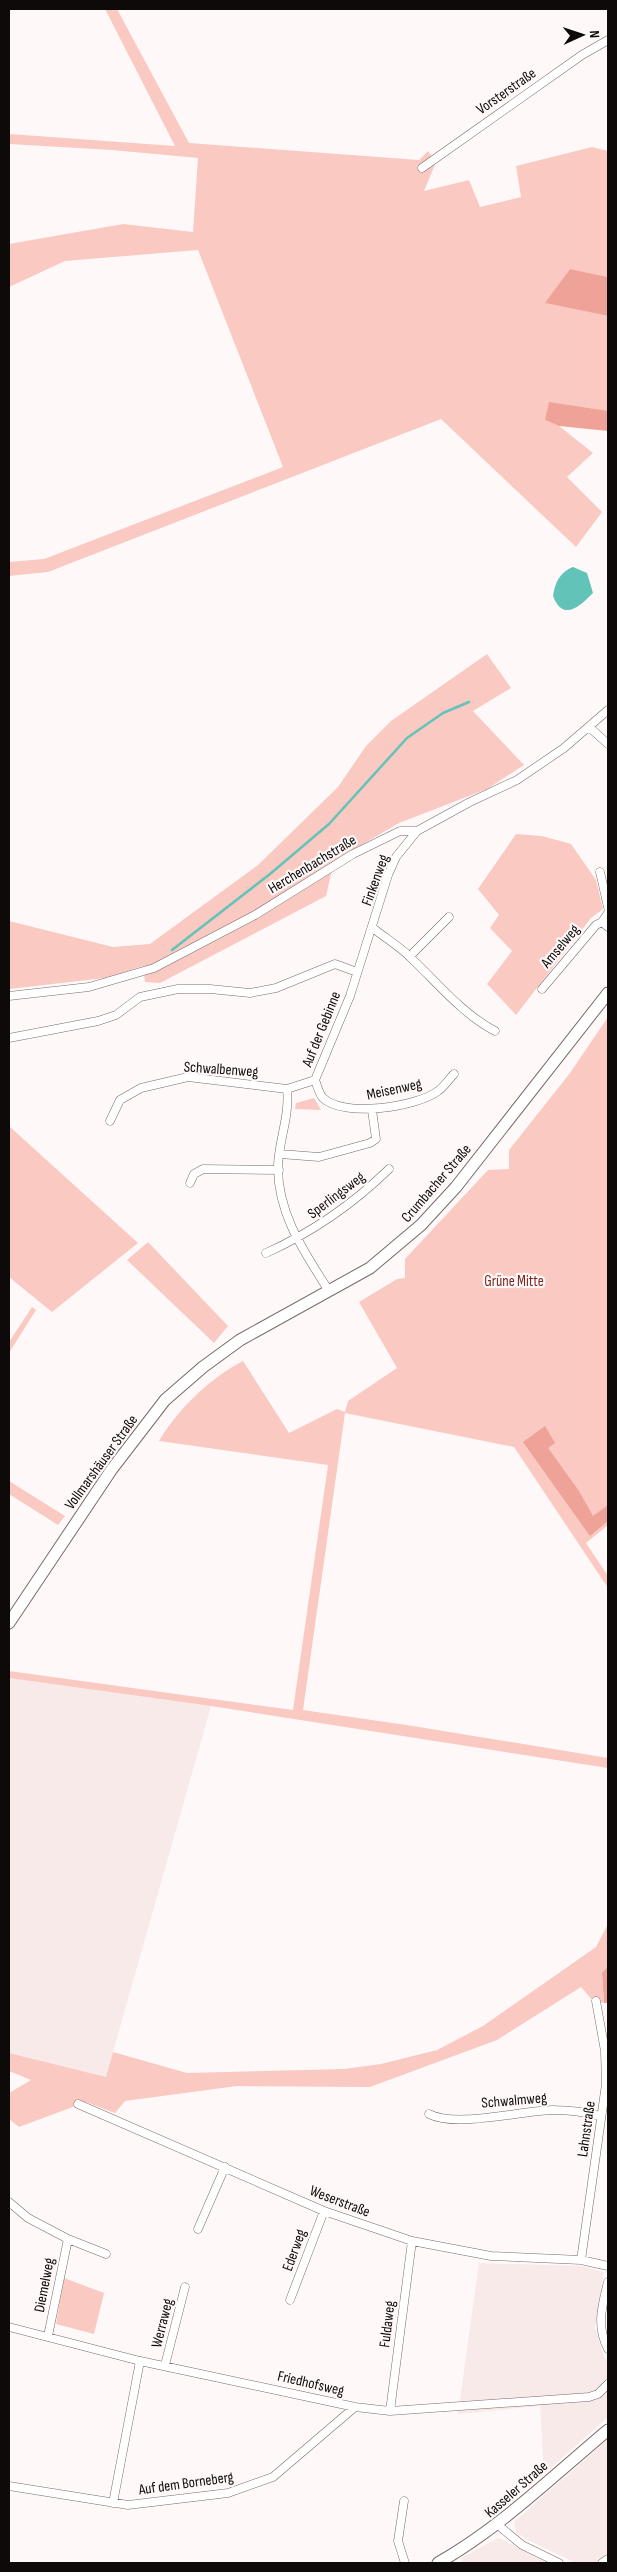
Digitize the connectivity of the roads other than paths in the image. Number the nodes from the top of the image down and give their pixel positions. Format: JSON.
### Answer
{"nodes":[{"id":1,"x":608,"y":41,"type":"edge"},
{"id":2,"x":422,"y":168,"type":"dead end"},
{"id":3,"x":608,"y":710,"type":"edge"},
{"id":4,"x":589,"y":727,"type":"junction"},
{"id":5,"x":608,"y":744,"type":"edge"},
{"id":6,"x":417,"y":831,"type":"junction"},
{"id":7,"x":600,"y":872,"type":"dead end"},
{"id":8,"x":608,"y":907,"type":"edge"},
{"id":9,"x":608,"y":914,"type":"edge"},
{"id":10,"x":449,"y":917,"type":"dead end"},
{"id":11,"x":605,"y":925,"type":"edge"},
{"id":12,"x":373,"y":928,"type":"junction"},
{"id":13,"x":410,"y":956,"type":"junction"},
{"id":14,"x":357,"y":972,"type":"junction"},
{"id":15,"x":542,"y":989,"type":"dead end"},
{"id":16,"x":608,"y":993,"type":"edge"},
{"id":17,"x":9,"y":996,"type":"edge"},
{"id":18,"x":495,"y":1031,"type":"dead end"},
{"id":19,"x":9,"y":1038,"type":"edge"},
{"id":20,"x":454,"y":1074,"type":"dead end"},
{"id":21,"x":315,"y":1080,"type":"junction"},
{"id":22,"x":287,"y":1089,"type":"junction"},
{"id":23,"x":372,"y":1110,"type":"junction"},
{"id":24,"x":110,"y":1121,"type":"dead end"},
{"id":25,"x":280,"y":1154,"type":"junction"},
{"id":26,"x":278,"y":1170,"type":"junction"},
{"id":27,"x":390,"y":1170,"type":"dead end"},
{"id":28,"x":190,"y":1183,"type":"dead end"},
{"id":29,"x":297,"y":1239,"type":"junction"},
{"id":30,"x":266,"y":1254,"type":"dead end"},
{"id":31,"x":329,"y":1291,"type":"junction"},
{"id":32,"x":240,"y":1340,"type":"joint"},
{"id":33,"x":9,"y":1623,"type":"edge"},
{"id":34,"x":596,"y":2001,"type":"dead end"},
{"id":35,"x":78,"y":2104,"type":"dead end"},
{"id":36,"x":429,"y":2114,"type":"dead end"},
{"id":37,"x":601,"y":2116,"type":"junction"},
{"id":38,"x":225,"y":2167,"type":"junction"},
{"id":39,"x":9,"y":2202,"type":"edge"},
{"id":40,"x":324,"y":2211,"type":"junction"},
{"id":41,"x":198,"y":2229,"type":"dead end"},
{"id":42,"x":68,"y":2239,"type":"junction"},
{"id":43,"x":412,"y":2241,"type":"junction"},
{"id":44,"x":106,"y":2254,"type":"dead end"},
{"id":45,"x":581,"y":2260,"type":"junction"},
{"id":46,"x":608,"y":2266,"type":"edge"},
{"id":47,"x":608,"y":2282,"type":"edge"},
{"id":48,"x":185,"y":2287,"type":"dead end"},
{"id":49,"x":290,"y":2300,"type":"dead end"},
{"id":50,"x":9,"y":2327,"type":"edge"},
{"id":51,"x":48,"y":2336,"type":"junction"},
{"id":52,"x":608,"y":2349,"type":"edge"},
{"id":53,"x":140,"y":2360,"type":"junction"},
{"id":54,"x":165,"y":2365,"type":"junction"},
{"id":55,"x":608,"y":2384,"type":"edge"},
{"id":56,"x":355,"y":2407,"type":"junction"},
{"id":57,"x":390,"y":2411,"type":"junction"},
{"id":58,"x":608,"y":2430,"type":"edge"},
{"id":59,"x":9,"y":2486,"type":"edge"},
{"id":60,"x":404,"y":2501,"type":"dead end"},
{"id":61,"x":113,"y":2503,"type":"junction"},
{"id":62,"x":498,"y":2524,"type":"junction"},
{"id":63,"x":608,"y":2559,"type":"edge"},
{"id":64,"x":405,"y":2563,"type":"edge"},
{"id":65,"x":438,"y":2563,"type":"edge"},
{"id":66,"x":559,"y":2563,"type":"edge"},
{"id":67,"x":602,"y":2563,"type":"edge"}],
"edges":[{"from":1,"to":2,"type":"street","name":"Vorsterstraße"},
{"from":3,"to":4,"type":"street","name":"Herchenbachstraße"},
{"from":4,"to":5,"type":"street"},
{"from":4,"to":6,"type":"street","name":"Herchenbachstraße"},
{"from":6,"to":12,"type":"street","name":"Finkenweg"},
{"from":6,"to":17,"type":"street","name":"Herchenbachstraße"},
{"from":7,"to":8,"type":"street"},
{"from":9,"to":11,"type":"street","name":"Amselweg"},
{"from":10,"to":13,"type":"street"},
{"from":11,"to":15,"type":"street","name":"Amselweg"},
{"from":12,"to":13,"type":"street","name":"Finkenweg"},
{"from":12,"to":14,"type":"street","name":"Auf der Gebinne"},
{"from":13,"to":18,"type":"street","name":"Finkenweg"},
{"from":14,"to":19,"type":"street"},
{"from":14,"to":21,"type":"street","name":"Auf der Gebinne"},
{"from":16,"to":31,"type":"main road","name":"Crumbacher Straße"},
{"from":20,"to":23,"type":"street","name":"Meisenweg"},
{"from":21,"to":22,"type":"street","name":"Auf der Gebinne"},
{"from":21,"to":23,"type":"street","name":"Meisenweg"},
{"from":22,"to":24,"type":"street","name":"Schwalbenweg"},
{"from":22,"to":25,"type":"street"},
{"from":23,"to":25,"type":"street"},
{"from":25,"to":26,"type":"street"},
{"from":26,"to":28,"type":"street"},
{"from":26,"to":29,"type":"street"},
{"from":27,"to":29,"type":"street","name":"Sperlingsweg"},
{"from":29,"to":30,"type":"street","name":"Sperlingsweg"},
{"from":29,"to":31,"type":"street"},
{"from":31,"to":32,"type":"main road","name":"Crumbacher Straße"},
{"from":32,"to":33,"type":"main road","name":"Vollmarshäuser Straße"},
{"from":34,"to":37,"type":"street","name":"Lahnstraße"},
{"from":35,"to":38,"type":"street","name":"Weserstraße"},
{"from":36,"to":37,"type":"street","name":"Schwalmweg"},
{"from":37,"to":45,"type":"street","name":"Lahnstraße"},
{"from":38,"to":40,"type":"street","name":"Weserstraße"},
{"from":38,"to":41,"type":"street"},
{"from":39,"to":42,"type":"street"},
{"from":40,"to":43,"type":"street","name":"Weserstraße"},
{"from":40,"to":49,"type":"street","name":"Ederweg"},
{"from":42,"to":44,"type":"street"},
{"from":42,"to":51,"type":"street","name":"Diemelweg"},
{"from":43,"to":45,"type":"street","name":"Weserstraße"},
{"from":43,"to":57,"type":"street","name":"Fuldaweg"},
{"from":45,"to":46,"type":"street","name":"Weserstraße"},
{"from":47,"to":52,"type":"street"},
{"from":48,"to":54,"type":"street","name":"Werraweg"},
{"from":50,"to":51,"type":"street","name":"Friedhofsweg"},
{"from":51,"to":53,"type":"street","name":"Friedhofsweg"},
{"from":53,"to":54,"type":"street","name":"Friedhofsweg"},
{"from":53,"to":61,"type":"street","name":"Auf dem Borneberg"},
{"from":54,"to":56,"type":"street","name":"Friedhofsweg"},
{"from":55,"to":57,"type":"street","name":"Friedhofsweg"},
{"from":56,"to":57,"type":"street","name":"Friedhofsweg"},
{"from":56,"to":61,"type":"street","name":"Auf dem Borneberg"},
{"from":58,"to":62,"type":"main road","name":"Kasseler Straße"},
{"from":59,"to":61,"type":"street","name":"Auf dem Borneberg"},
{"from":60,"to":64,"type":"street"},
{"from":62,"to":65,"type":"main road","name":"Kasseler Straße"},
{"from":62,"to":66,"type":"street"},
{"from":63,"to":67,"type":"street"}]}
